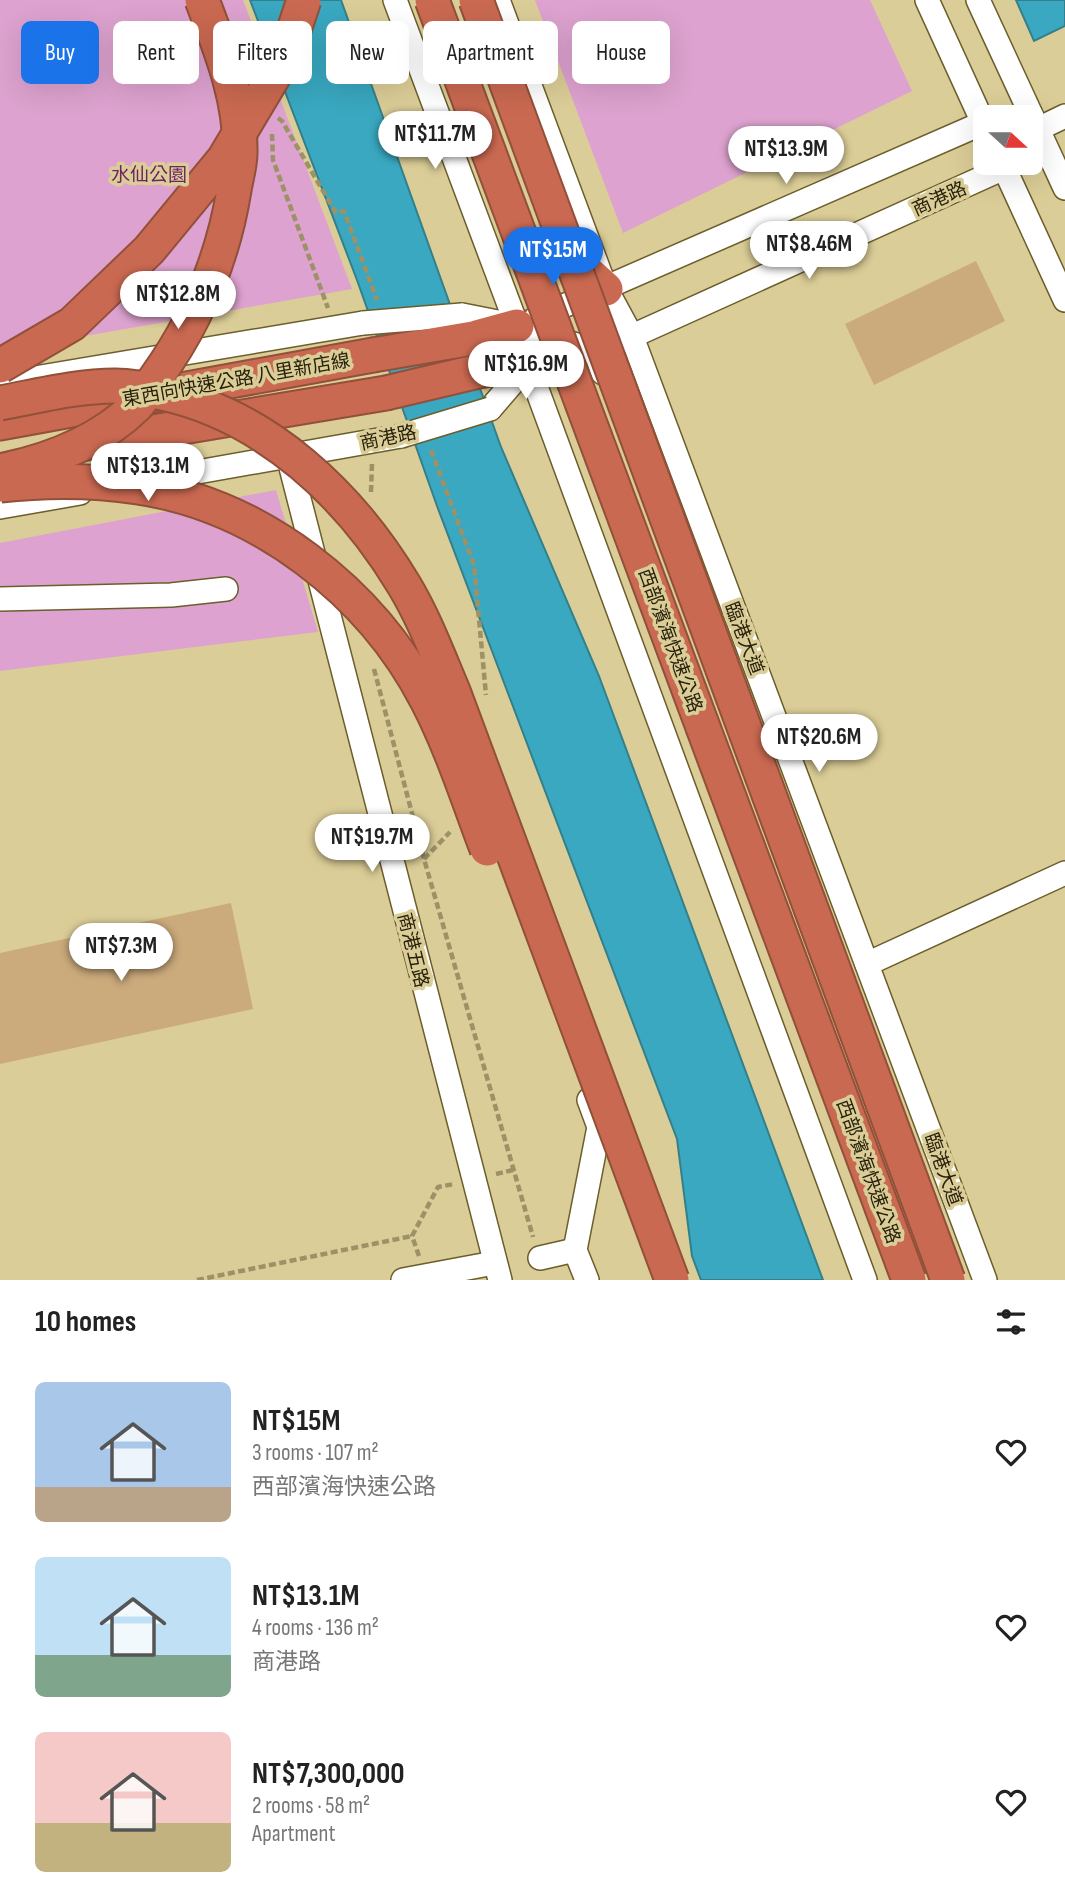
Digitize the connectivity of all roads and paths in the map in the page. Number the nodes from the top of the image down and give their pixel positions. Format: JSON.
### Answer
{"nodes":[{"id":1,"x":202,"y":0,"type":"edge"},
{"id":2,"x":304,"y":0,"type":"edge"},
{"id":3,"x":378,"y":0,"type":"edge"},
{"id":4,"x":395,"y":0,"type":"edge"},
{"id":5,"x":432,"y":0,"type":"edge"},
{"id":6,"x":444,"y":0,"type":"edge"},
{"id":7,"x":465,"y":0,"type":"edge"},
{"id":8,"x":476,"y":0,"type":"edge"},
{"id":9,"x":498,"y":0,"type":"edge"},
{"id":10,"x":927,"y":0,"type":"edge"},
{"id":11,"x":978,"y":0,"type":"edge"},
{"id":12,"x":976,"y":105,"type":"edge"},
{"id":13,"x":1022,"y":105,"type":"edge"},
{"id":14,"x":1065,"y":116,"type":"edge"},
{"id":15,"x":271,"y":126,"type":"dead end"},
{"id":16,"x":1043,"y":126,"type":"edge"},
{"id":17,"x":973,"y":128,"type":"edge"},
{"id":18,"x":1043,"y":148,"type":"edge"},
{"id":19,"x":983,"y":175,"type":"edge"},
{"id":20,"x":1009,"y":175,"type":"edge"},
{"id":21,"x":1065,"y":187,"type":"edge"},
{"id":22,"x":606,"y":289,"type":"junction"},
{"id":23,"x":1065,"y":300,"type":"edge"},
{"id":24,"x":354,"y":324,"type":"junction"},
{"id":25,"x":467,"y":326,"type":"junction"},
{"id":26,"x":517,"y":326,"type":"junction"},
{"id":27,"x":632,"y":337,"type":"junction"},
{"id":28,"x":595,"y":351,"type":"junction"},
{"id":29,"x":528,"y":365,"type":"junction"},
{"id":30,"x":0,"y":366,"type":"edge"},
{"id":31,"x":0,"y":384,"type":"edge"},
{"id":32,"x":0,"y":403,"type":"edge"},
{"id":33,"x":0,"y":423,"type":"edge"},
{"id":34,"x":288,"y":456,"type":"junction"},
{"id":35,"x":0,"y":459,"type":"edge"},
{"id":36,"x":0,"y":471,"type":"edge"},
{"id":37,"x":0,"y":485,"type":"edge"},
{"id":38,"x":0,"y":507,"type":"edge"},
{"id":39,"x":226,"y":589,"type":"dead end"},
{"id":40,"x":0,"y":599,"type":"edge"},
{"id":41,"x":478,"y":803,"type":"dead end"},
{"id":42,"x":424,"y":859,"type":"dead end"},
{"id":43,"x":1065,"y":873,"type":"edge"},
{"id":44,"x":867,"y":964,"type":"junction"},
{"id":45,"x":438,"y":1187,"type":"dead end"},
{"id":46,"x":575,"y":1250,"type":"junction"},
{"id":47,"x":540,"y":1258,"type":"joint"},
{"id":48,"x":497,"y":1271,"type":"edge"},
{"id":49,"x":197,"y":1280,"type":"edge"},
{"id":50,"x":403,"y":1280,"type":"edge"},
{"id":51,"x":587,"y":1280,"type":"edge"},
{"id":52,"x":649,"y":1280,"type":"edge"},
{"id":53,"x":672,"y":1280,"type":"edge"},
{"id":54,"x":865,"y":1280,"type":"edge"},
{"id":55,"x":909,"y":1280,"type":"edge"},
{"id":56,"x":921,"y":1280,"type":"edge"},
{"id":57,"x":936,"y":1280,"type":"edge"},
{"id":58,"x":948,"y":1280,"type":"edge"},
{"id":59,"x":985,"y":1280,"type":"edge"}],
"edges":[{"from":1,"to":36,"type":"highway","bridge":true},
{"from":2,"to":30,"type":"highway","bridge":true},
{"from":3,"to":26,"type":"street"},
{"from":4,"to":26,"type":"street"},
{"from":5,"to":55,"type":"highway","name":"西部濱海快速公路","bridge":true},
{"from":6,"to":56,"type":"highway"},
{"from":7,"to":22,"type":"highway"},
{"from":8,"to":58,"type":"highway","name":"西部濱海快速公路","bridge":true},
{"from":9,"to":22,"type":"street","name":"臨港大道"},
{"from":10,"to":12,"type":"street"},
{"from":11,"to":13,"type":"street"},
{"from":14,"to":16,"type":"street"},
{"from":15,"to":24,"type":"path"},
{"from":17,"to":22,"type":"street"},
{"from":18,"to":21,"type":"street"},
{"from":19,"to":27,"type":"street","name":"商港路"},
{"from":20,"to":23,"type":"street"},
{"from":22,"to":26,"type":"street"},
{"from":22,"to":27,"type":"street","name":"臨港大道"},
{"from":24,"to":25,"type":"street","bridge":true},
{"from":24,"to":31,"type":"street"},
{"from":25,"to":26,"type":"highway","name":"東西向快速公路 八里新店線"},
{"from":25,"to":33,"type":"highway","name":"東西向快速公路 八里新店線","bridge":true},
{"from":26,"to":28,"type":"street"},
{"from":26,"to":29,"type":"street"},
{"from":27,"to":28,"type":"street","name":"商港路"},
{"from":27,"to":44,"type":"street","name":"臨港大道"},
{"from":28,"to":29,"type":"street","name":"商港路"},
{"from":28,"to":57,"type":"street"},
{"from":29,"to":34,"type":"street","name":"商港路","bridge":true},
{"from":29,"to":35,"type":"highway","name":"東西向快速公路 八里新店線","bridge":true},
{"from":29,"to":54,"type":"street"},
{"from":32,"to":53,"type":"highway","bridge":true},
{"from":34,"to":38,"type":"street","name":"商港路"},
{"from":34,"to":48,"type":"street","name":"商港五路"},
{"from":37,"to":52,"type":"highway","bridge":true},
{"from":39,"to":40,"type":"street"},
{"from":41,"to":46,"type":"street"},
{"from":42,"to":47,"type":"path"},
{"from":43,"to":44,"type":"street"},
{"from":44,"to":59,"type":"street","name":"臨港大道"},
{"from":45,"to":49,"type":"path"},
{"from":46,"to":47,"type":"street"},
{"from":46,"to":51,"type":"street"},
{"from":48,"to":50,"type":"street"}]}
